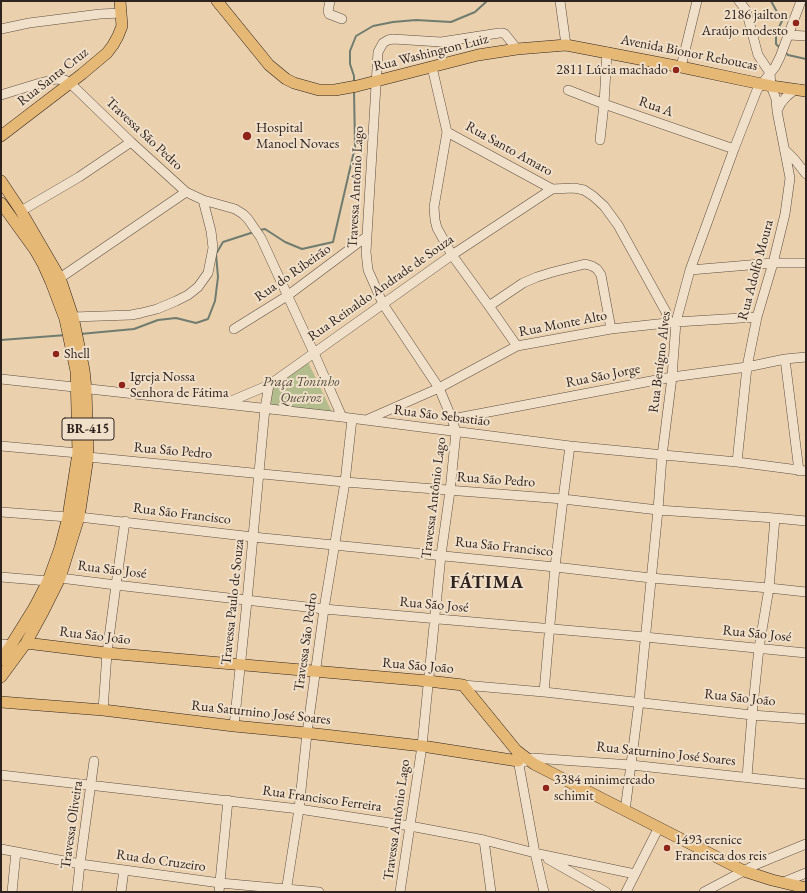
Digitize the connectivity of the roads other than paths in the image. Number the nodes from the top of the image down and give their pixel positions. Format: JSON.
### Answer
{"nodes":[{"id":1,"x":120,"y":1,"type":"edge"},
{"id":2,"x":217,"y":1,"type":"edge"},
{"id":3,"x":330,"y":1,"type":"edge"},
{"id":4,"x":560,"y":1,"type":"edge"},
{"id":5,"x":697,"y":1,"type":"edge"},
{"id":6,"x":739,"y":1,"type":"edge"},
{"id":7,"x":801,"y":1,"type":"edge"},
{"id":8,"x":121,"y":13,"type":"junction"},
{"id":9,"x":342,"y":18,"type":"dead end"},
{"id":10,"x":1,"y":29,"type":"edge"},
{"id":11,"x":789,"y":35,"type":"junction"},
{"id":12,"x":806,"y":36,"type":"edge"},
{"id":13,"x":566,"y":45,"type":"junction"},
{"id":14,"x":517,"y":49,"type":"junction"},
{"id":15,"x":607,"y":52,"type":"junction"},
{"id":16,"x":432,"y":67,"type":"junction"},
{"id":17,"x":681,"y":67,"type":"junction"},
{"id":18,"x":770,"y":73,"type":"junction"},
{"id":19,"x":377,"y":81,"type":"junction"},
{"id":20,"x":70,"y":83,"type":"junction"},
{"id":21,"x":766,"y":85,"type":"junction"},
{"id":22,"x":568,"y":90,"type":"dead end"},
{"id":23,"x":802,"y":90,"type":"edge"},
{"id":24,"x":1,"y":95,"type":"edge"},
{"id":25,"x":604,"y":104,"type":"junction"},
{"id":26,"x":777,"y":111,"type":"junction"},
{"id":27,"x":446,"y":132,"type":"junction"},
{"id":28,"x":1,"y":136,"type":"edge"},
{"id":29,"x":600,"y":140,"type":"dead end"},
{"id":30,"x":131,"y":142,"type":"junction"},
{"id":31,"x":734,"y":149,"type":"junction"},
{"id":32,"x":784,"y":149,"type":"junction"},
{"id":33,"x":806,"y":174,"type":"edge"},
{"id":34,"x":1,"y":181,"type":"edge"},
{"id":35,"x":552,"y":189,"type":"junction"},
{"id":36,"x":186,"y":192,"type":"junction"},
{"id":37,"x":203,"y":200,"type":"junction"},
{"id":38,"x":1,"y":203,"type":"edge"},
{"id":39,"x":21,"y":211,"type":"junction"},
{"id":40,"x":366,"y":237,"type":"junction"},
{"id":41,"x":452,"y":255,"type":"junction"},
{"id":42,"x":806,"y":262,"type":"edge"},
{"id":43,"x":773,"y":263,"type":"junction"},
{"id":44,"x":690,"y":270,"type":"junction"},
{"id":45,"x":60,"y":278,"type":"junction"},
{"id":46,"x":287,"y":296,"type":"junction"},
{"id":47,"x":383,"y":304,"type":"junction"},
{"id":48,"x":488,"y":306,"type":"junction"},
{"id":49,"x":757,"y":316,"type":"junction"},
{"id":50,"x":73,"y":317,"type":"junction"},
{"id":51,"x":672,"y":323,"type":"junction"},
{"id":52,"x":234,"y":329,"type":"dead end"},
{"id":53,"x":611,"y":329,"type":"junction"},
{"id":54,"x":516,"y":346,"type":"junction"},
{"id":55,"x":314,"y":353,"type":"junction"},
{"id":56,"x":806,"y":357,"type":"edge"},
{"id":57,"x":785,"y":359,"type":"junction"},
{"id":58,"x":747,"y":367,"type":"junction"},
{"id":59,"x":672,"y":377,"type":"junction"},
{"id":60,"x":1,"y":380,"type":"edge"},
{"id":61,"x":269,"y":385,"type":"junction"},
{"id":62,"x":81,"y":388,"type":"junction"},
{"id":63,"x":439,"y":388,"type":"junction"},
{"id":64,"x":224,"y":404,"type":"junction"},
{"id":65,"x":265,"y":408,"type":"junction"},
{"id":66,"x":342,"y":417,"type":"junction"},
{"id":67,"x":452,"y":418,"type":"junction"},
{"id":68,"x":352,"y":419,"type":"junction"},
{"id":69,"x":366,"y":420,"type":"junction"},
{"id":70,"x":456,"y":432,"type":"junction"},
{"id":71,"x":1,"y":446,"type":"edge"},
{"id":72,"x":570,"y":446,"type":"junction"},
{"id":73,"x":83,"y":455,"type":"junction"},
{"id":74,"x":662,"y":456,"type":"junction"},
{"id":75,"x":736,"y":462,"type":"junction"},
{"id":76,"x":803,"y":471,"type":"edge"},
{"id":77,"x":258,"y":473,"type":"junction"},
{"id":78,"x":345,"y":482,"type":"junction"},
{"id":79,"x":450,"y":491,"type":"junction"},
{"id":80,"x":563,"y":499,"type":"junction"},
{"id":81,"x":658,"y":510,"type":"junction"},
{"id":82,"x":1,"y":512,"type":"edge"},
{"id":83,"x":74,"y":517,"type":"junction"},
{"id":84,"x":775,"y":518,"type":"junction"},
{"id":85,"x":125,"y":521,"type":"junction"},
{"id":86,"x":806,"y":521,"type":"edge"},
{"id":87,"x":253,"y":537,"type":"junction"},
{"id":88,"x":334,"y":544,"type":"junction"},
{"id":89,"x":441,"y":555,"type":"junction"},
{"id":90,"x":555,"y":567,"type":"junction"},
{"id":91,"x":1,"y":577,"type":"edge"},
{"id":92,"x":60,"y":578,"type":"junction"},
{"id":93,"x":651,"y":578,"type":"junction"},
{"id":94,"x":48,"y":581,"type":"junction"},
{"id":95,"x":116,"y":585,"type":"junction"},
{"id":96,"x":769,"y":588,"type":"junction"},
{"id":97,"x":806,"y":592,"type":"edge"},
{"id":98,"x":247,"y":601,"type":"junction"},
{"id":99,"x":324,"y":609,"type":"junction"},
{"id":100,"x":434,"y":619,"type":"junction"},
{"id":101,"x":550,"y":628,"type":"junction"},
{"id":102,"x":645,"y":637,"type":"junction"},
{"id":103,"x":26,"y":642,"type":"junction"},
{"id":104,"x":6,"y":644,"type":"edge"},
{"id":105,"x":759,"y":648,"type":"junction"},
{"id":106,"x":107,"y":653,"type":"junction"},
{"id":107,"x":806,"y":653,"type":"edge"},
{"id":108,"x":1,"y":660,"type":"edge"},
{"id":109,"x":240,"y":665,"type":"junction"},
{"id":110,"x":315,"y":672,"type":"junction"},
{"id":111,"x":1,"y":677,"type":"edge"},
{"id":112,"x":428,"y":681,"type":"junction"},
{"id":113,"x":463,"y":685,"type":"junction"},
{"id":114,"x":544,"y":692,"type":"junction"},
{"id":115,"x":1,"y":702,"type":"edge"},
{"id":116,"x":639,"y":702,"type":"junction"},
{"id":117,"x":103,"y":710,"type":"junction"},
{"id":118,"x":752,"y":715,"type":"junction"},
{"id":119,"x":806,"y":718,"type":"edge"},
{"id":120,"x":234,"y":726,"type":"junction"},
{"id":121,"x":307,"y":733,"type":"junction"},
{"id":122,"x":422,"y":746,"type":"junction"},
{"id":123,"x":94,"y":761,"type":"dead end"},
{"id":124,"x":526,"y":761,"type":"junction"},
{"id":125,"x":631,"y":765,"type":"junction"},
{"id":126,"x":1,"y":775,"type":"edge"},
{"id":127,"x":747,"y":777,"type":"junction"},
{"id":128,"x":806,"y":784,"type":"edge"},
{"id":129,"x":91,"y":785,"type":"junction"},
{"id":130,"x":228,"y":800,"type":"junction"},
{"id":131,"x":299,"y":809,"type":"junction"},
{"id":132,"x":625,"y":811,"type":"junction"},
{"id":133,"x":410,"y":826,"type":"junction"},
{"id":134,"x":659,"y":827,"type":"junction"},
{"id":135,"x":484,"y":840,"type":"junction"},
{"id":136,"x":806,"y":844,"type":"edge"},
{"id":137,"x":1,"y":849,"type":"edge"},
{"id":138,"x":16,"y":852,"type":"junction"},
{"id":139,"x":537,"y":853,"type":"junction"},
{"id":140,"x":80,"y":864,"type":"junction"},
{"id":141,"x":124,"y":870,"type":"junction"},
{"id":142,"x":744,"y":871,"type":"junction"},
{"id":143,"x":806,"y":873,"type":"edge"},
{"id":144,"x":636,"y":874,"type":"junction"},
{"id":145,"x":784,"y":882,"type":"junction"},
{"id":146,"x":722,"y":887,"type":"edge"},
{"id":147,"x":219,"y":888,"type":"edge"},
{"id":148,"x":806,"y":888,"type":"edge"},
{"id":149,"x":287,"y":890,"type":"edge"},
{"id":150,"x":12,"y":892,"type":"edge"},
{"id":151,"x":77,"y":892,"type":"edge"},
{"id":152,"x":121,"y":892,"type":"edge"},
{"id":153,"x":319,"y":892,"type":"edge"},
{"id":154,"x":400,"y":892,"type":"edge"},
{"id":155,"x":491,"y":892,"type":"edge"},
{"id":156,"x":544,"y":892,"type":"edge"},
{"id":157,"x":606,"y":892,"type":"edge"},
{"id":158,"x":626,"y":892,"type":"edge"},
{"id":159,"x":704,"y":892,"type":"edge"}],
"edges":[{"from":1,"to":8,"type":"main road"},
{"from":2,"to":19,"type":"main road","name":"Rua Washington Luiz"},
{"from":3,"to":9,"type":"street"},
{"from":4,"to":13,"type":"street"},
{"from":5,"to":17,"type":"street"},
{"from":6,"to":18,"type":"street"},
{"from":7,"to":11,"type":"street"},
{"from":8,"to":10,"type":"street"},
{"from":8,"to":20,"type":"main road","name":"Rua Santa Cruz"},
{"from":11,"to":12,"type":"street"},
{"from":11,"to":18,"type":"street"},
{"from":13,"to":14,"type":"main road","name":"Rua Washington Luiz"},
{"from":13,"to":15,"type":"main road","name":"Avenida Bionor Reboucas"},
{"from":14,"to":16,"type":"main road","name":"Rua Washington Luiz"},
{"from":14,"to":19,"type":"street","name":"Travessa Antônio Lago"},
{"from":15,"to":17,"type":"main road","name":"Avenida Bionor Reboucas"},
{"from":15,"to":25,"type":"street"},
{"from":16,"to":19,"type":"main road","name":"Rua Washington Luiz"},
{"from":16,"to":27,"type":"street","name":"Rua Santo Amaro"},
{"from":17,"to":21,"type":"main road","name":"Avenida Bionor Reboucas"},
{"from":18,"to":21,"type":"street","name":"Rua Adolfo Moura"},
{"from":19,"to":40,"type":"street","name":"Travessa Antônio Lago"},
{"from":20,"to":24,"type":"street"},
{"from":20,"to":28,"type":"main road","name":"Rua Santa Cruz"},
{"from":20,"to":30,"type":"street","name":"Travessa São Pedro"},
{"from":21,"to":23,"type":"main road","name":"Avenida Bionor Reboucas"},
{"from":21,"to":26,"type":"street","name":"Rua Adolfo Moura"},
{"from":21,"to":31,"type":"street","name":"Rua Benígno Alves"},
{"from":22,"to":25,"type":"street","name":"Rua A"},
{"from":23,"to":26,"type":"street"},
{"from":25,"to":29,"type":"street"},
{"from":25,"to":31,"type":"street","name":"Rua A"},
{"from":26,"to":32,"type":"street","name":"Rua Adolfo Moura"},
{"from":27,"to":35,"type":"street","name":"Rua Santo Amaro"},
{"from":27,"to":41,"type":"street"},
{"from":30,"to":36,"type":"street","name":"Travessa São Pedro"},
{"from":30,"to":39,"type":"street"},
{"from":31,"to":44,"type":"street","name":"Rua Benígno Alves"},
{"from":32,"to":33,"type":"street"},
{"from":32,"to":43,"type":"street","name":"Rua Adolfo Moura"},
{"from":34,"to":39,"type":"main road","number":"BR-415"},
{"from":35,"to":41,"type":"street","name":"Rua Reinaldo Andrade de Souza"},
{"from":35,"to":51,"type":"street","name":"Rua Santo Amaro"},
{"from":36,"to":37,"type":"street","name":"Travessa São Pedro"},
{"from":36,"to":45,"type":"street"},
{"from":37,"to":46,"type":"street"},
{"from":37,"to":50,"type":"street"},
{"from":38,"to":62,"type":"main road","number":"BR-415"},
{"from":39,"to":45,"type":"main road","number":"BR-415"},
{"from":40,"to":46,"type":"street","name":"Rua do Ribeirão"},
{"from":40,"to":47,"type":"street","name":"Travessa Antônio Lago"},
{"from":41,"to":47,"type":"street","name":"Rua Reinaldo Andrade de Souza"},
{"from":41,"to":48,"type":"street"},
{"from":42,"to":43,"type":"street"},
{"from":43,"to":44,"type":"street"},
{"from":43,"to":49,"type":"street","name":"Rua Adolfo Moura"},
{"from":44,"to":51,"type":"street","name":"Rua Benígno Alves"},
{"from":45,"to":50,"type":"main road","number":"BR-415"},
{"from":46,"to":52,"type":"street","name":"Rua do Ribeirão"},
{"from":46,"to":55,"type":"street"},
{"from":47,"to":55,"type":"street","name":"Rua Reinaldo Andrade de Souza"},
{"from":47,"to":63,"type":"street","name":"Travessa Antônio Lago"},
{"from":48,"to":53,"type":"street"},
{"from":48,"to":54,"type":"street"},
{"from":49,"to":51,"type":"street","name":"Rua Monte Alto"},
{"from":49,"to":58,"type":"street","name":"Rua Adolfo Moura"},
{"from":50,"to":62,"type":"main road","number":"BR-415"},
{"from":51,"to":53,"type":"street","name":"Rua Monte Alto"},
{"from":51,"to":59,"type":"street","name":"Rua Benígno Alves"},
{"from":53,"to":54,"type":"street","name":"Rua Monte Alto"},
{"from":54,"to":63,"type":"street","name":"Rua Monte Alto"},
{"from":55,"to":61,"type":"street","name":"Rua Reinaldo Andrade de Souza"},
{"from":55,"to":66,"type":"street"},
{"from":56,"to":57,"type":"street","name":"Rua São Jorge"},
{"from":57,"to":58,"type":"street","name":"Rua São Jorge"},
{"from":57,"to":76,"type":"street"},
{"from":58,"to":59,"type":"street","name":"Rua São Jorge"},
{"from":58,"to":75,"type":"street","name":"Rua Adolfo Moura"},
{"from":59,"to":67,"type":"street","name":"Rua São Jorge"},
{"from":59,"to":74,"type":"street","name":"Rua Benígno Alves"},
{"from":60,"to":62,"type":"street"},
{"from":61,"to":64,"type":"street","name":"Rua Reinaldo Andrade de Souza"},
{"from":61,"to":65,"type":"street","name":"Travessa Paulo de Souza"},
{"from":62,"to":64,"type":"street"},
{"from":62,"to":73,"type":"main road","number":"BR-415"},
{"from":63,"to":67,"type":"street","name":"Travessa Antônio Lago"},
{"from":63,"to":69,"type":"street","name":"Rua Monte Alto"},
{"from":64,"to":65,"type":"street"},
{"from":65,"to":66,"type":"street","name":"Rua São Sebastião"},
{"from":65,"to":77,"type":"street","name":"Travessa Paulo de Souza"},
{"from":66,"to":68,"type":"street","name":"Rua São Sebastião"},
{"from":67,"to":70,"type":"street","name":"Travessa Antônio Lago"},
{"from":68,"to":69,"type":"street","name":"Rua São Sebastião"},
{"from":68,"to":78,"type":"street","name":"Travessa São Pedro"},
{"from":69,"to":70,"type":"street","name":"Rua São Sebastião"},
{"from":70,"to":72,"type":"street","name":"Rua São Sebastião"},
{"from":70,"to":79,"type":"street","name":"Travessa Antônio Lago"},
{"from":71,"to":73,"type":"street","name":"Rua São Pedro"},
{"from":72,"to":74,"type":"street","name":"Rua São Sebastião"},
{"from":72,"to":80,"type":"street"},
{"from":73,"to":77,"type":"street","name":"Rua São Pedro"},
{"from":73,"to":83,"type":"main road","number":"BR-415"},
{"from":74,"to":75,"type":"street","name":"Rua São Sebastião"},
{"from":74,"to":81,"type":"street","name":"Rua Benígno Alves"},
{"from":75,"to":76,"type":"street","name":"Rua São Sebastião"},
{"from":77,"to":78,"type":"street","name":"Rua São Pedro"},
{"from":77,"to":87,"type":"street","name":"Travessa Paulo de Souza"},
{"from":78,"to":79,"type":"street","name":"Rua São Pedro"},
{"from":78,"to":88,"type":"street","name":"Travessa São Pedro"},
{"from":79,"to":80,"type":"street","name":"Rua São Pedro"},
{"from":79,"to":89,"type":"street","name":"Travessa Antônio Lago"},
{"from":80,"to":81,"type":"street","name":"Rua São Pedro"},
{"from":80,"to":90,"type":"street"},
{"from":81,"to":84,"type":"street","name":"Rua São Pedro"},
{"from":81,"to":93,"type":"street","name":"Rua Benígno Alves"},
{"from":82,"to":83,"type":"street","name":"Rua São Francisco"},
{"from":83,"to":85,"type":"street","name":"Rua São Francisco"},
{"from":83,"to":92,"type":"main road","number":"BR-415"},
{"from":83,"to":94,"type":"main road","number":"BR-415"},
{"from":84,"to":86,"type":"street","name":"Rua São Pedro"},
{"from":84,"to":96,"type":"street"},
{"from":85,"to":87,"type":"street","name":"Rua São Francisco"},
{"from":85,"to":95,"type":"street"},
{"from":87,"to":88,"type":"street","name":"Rua São Francisco"},
{"from":87,"to":98,"type":"street","name":"Travessa Paulo de Souza"},
{"from":88,"to":89,"type":"street","name":"Rua São Francisco"},
{"from":88,"to":99,"type":"street","name":"Travessa São Pedro"},
{"from":89,"to":90,"type":"street","name":"Rua São Francisco"},
{"from":89,"to":100,"type":"street","name":"Travessa Antônio Lago"},
{"from":90,"to":93,"type":"street","name":"Rua São Francisco"},
{"from":90,"to":101,"type":"street"},
{"from":91,"to":94,"type":"street"},
{"from":92,"to":95,"type":"street","name":"Rua São José"},
{"from":92,"to":103,"type":"main road","number":"BR-415"},
{"from":93,"to":96,"type":"street","name":"Rua São Francisco"},
{"from":93,"to":102,"type":"street","name":"Rua Benígno Alves"},
{"from":94,"to":104,"type":"main road","number":"BR-415"},
{"from":95,"to":98,"type":"street","name":"Rua São José"},
{"from":95,"to":106,"type":"street"},
{"from":96,"to":97,"type":"street","name":"Rua São Francisco"},
{"from":96,"to":105,"type":"street"},
{"from":98,"to":99,"type":"street","name":"Rua São José"},
{"from":98,"to":109,"type":"street","name":"Travessa Paulo de Souza"},
{"from":99,"to":100,"type":"street","name":"Rua São José"},
{"from":99,"to":110,"type":"street","name":"Travessa São Pedro"},
{"from":100,"to":101,"type":"street","name":"Rua São José"},
{"from":100,"to":112,"type":"street","name":"Travessa Antônio Lago"},
{"from":101,"to":102,"type":"street","name":"Rua São José"},
{"from":101,"to":114,"type":"street"},
{"from":102,"to":105,"type":"street","name":"Rua São José"},
{"from":102,"to":116,"type":"street","name":"Rua Benígno Alves"},
{"from":103,"to":106,"type":"main road","name":"Rua São João"},
{"from":103,"to":111,"type":"main road","number":"BR-415"},
{"from":104,"to":108,"type":"main road","number":"BR-415"},
{"from":105,"to":107,"type":"street","name":"Rua São José"},
{"from":105,"to":118,"type":"street"},
{"from":106,"to":109,"type":"main road","name":"Rua São João"},
{"from":106,"to":117,"type":"street"},
{"from":109,"to":110,"type":"main road","name":"Rua São João"},
{"from":109,"to":120,"type":"street","name":"Travessa Paulo de Souza"},
{"from":110,"to":112,"type":"main road","name":"Rua São João"},
{"from":110,"to":121,"type":"street","name":"Travessa São Pedro"},
{"from":112,"to":113,"type":"main road","name":"Rua São João"},
{"from":112,"to":122,"type":"street","name":"Travessa Antônio Lago"},
{"from":113,"to":114,"type":"street","name":"Rua São João"},
{"from":113,"to":124,"type":"main road"},
{"from":114,"to":116,"type":"street","name":"Rua São João"},
{"from":115,"to":117,"type":"main road","name":"Rua Saturnino José Soares"},
{"from":116,"to":118,"type":"street","name":"Rua São João"},
{"from":116,"to":125,"type":"street","name":"Rua Benígno Alves"},
{"from":117,"to":120,"type":"main road","name":"Rua Saturnino José Soares"},
{"from":118,"to":119,"type":"street","name":"Rua São João"},
{"from":118,"to":127,"type":"street"},
{"from":120,"to":121,"type":"main road","name":"Rua Saturnino José Soares"},
{"from":121,"to":122,"type":"main road","name":"Rua Saturnino José Soares"},
{"from":121,"to":131,"type":"street","name":"Travessa São Pedro"},
{"from":122,"to":124,"type":"main road","name":"Rua Saturnino José Soares"},
{"from":122,"to":133,"type":"street","name":"Travessa Antônio Lago"},
{"from":123,"to":129,"type":"street","name":"Travessa Oliveira"},
{"from":124,"to":125,"type":"street","name":"Rua Saturnino José Soares"},
{"from":124,"to":132,"type":"main road"},
{"from":124,"to":139,"type":"street"},
{"from":125,"to":127,"type":"street","name":"Rua Saturnino José Soares"},
{"from":125,"to":132,"type":"street","name":"Rua Benígno Alves"},
{"from":126,"to":129,"type":"street","name":"Rua Francisco Ferreira"},
{"from":127,"to":128,"type":"street","name":"Rua Saturnino José Soares"},
{"from":129,"to":130,"type":"street","name":"Rua Francisco Ferreira"},
{"from":129,"to":140,"type":"street","name":"Travessa Oliveira"},
{"from":130,"to":131,"type":"street","name":"Rua Francisco Ferreira"},
{"from":130,"to":147,"type":"street"},
{"from":131,"to":133,"type":"street","name":"Rua Francisco Ferreira"},
{"from":131,"to":149,"type":"street","name":"Travessa São Pedro"},
{"from":132,"to":134,"type":"main road"},
{"from":133,"to":135,"type":"street","name":"Rua Francisco Ferreira"},
{"from":133,"to":154,"type":"street","name":"Travessa Antônio Lago"},
{"from":134,"to":142,"type":"main road"},
{"from":134,"to":144,"type":"street"},
{"from":135,"to":139,"type":"street","name":"Rua Francisco Ferreira"},
{"from":135,"to":155,"type":"street"},
{"from":136,"to":142,"type":"street"},
{"from":137,"to":138,"type":"street","name":"Rua do Cruzeiro"},
{"from":138,"to":140,"type":"street","name":"Rua do Cruzeiro"},
{"from":138,"to":150,"type":"street"},
{"from":139,"to":144,"type":"street","name":"Rua Francisco Ferreira"},
{"from":139,"to":156,"type":"street"},
{"from":139,"to":157,"type":"street"},
{"from":140,"to":141,"type":"street","name":"Rua do Cruzeiro"},
{"from":140,"to":151,"type":"street","name":"Travessa Oliveira"},
{"from":141,"to":147,"type":"street","name":"Rua do Cruzeiro"},
{"from":141,"to":152,"type":"street"},
{"from":142,"to":145,"type":"main road"},
{"from":142,"to":146,"type":"street"},
{"from":143,"to":145,"type":"street"},
{"from":144,"to":158,"type":"street"},
{"from":145,"to":148,"type":"main road"},
{"from":146,"to":159,"type":"street"},
{"from":147,"to":149,"type":"street","name":"Rua do Cruzeiro"},
{"from":149,"to":153,"type":"street","name":"Rua do Cruzeiro"}]}
